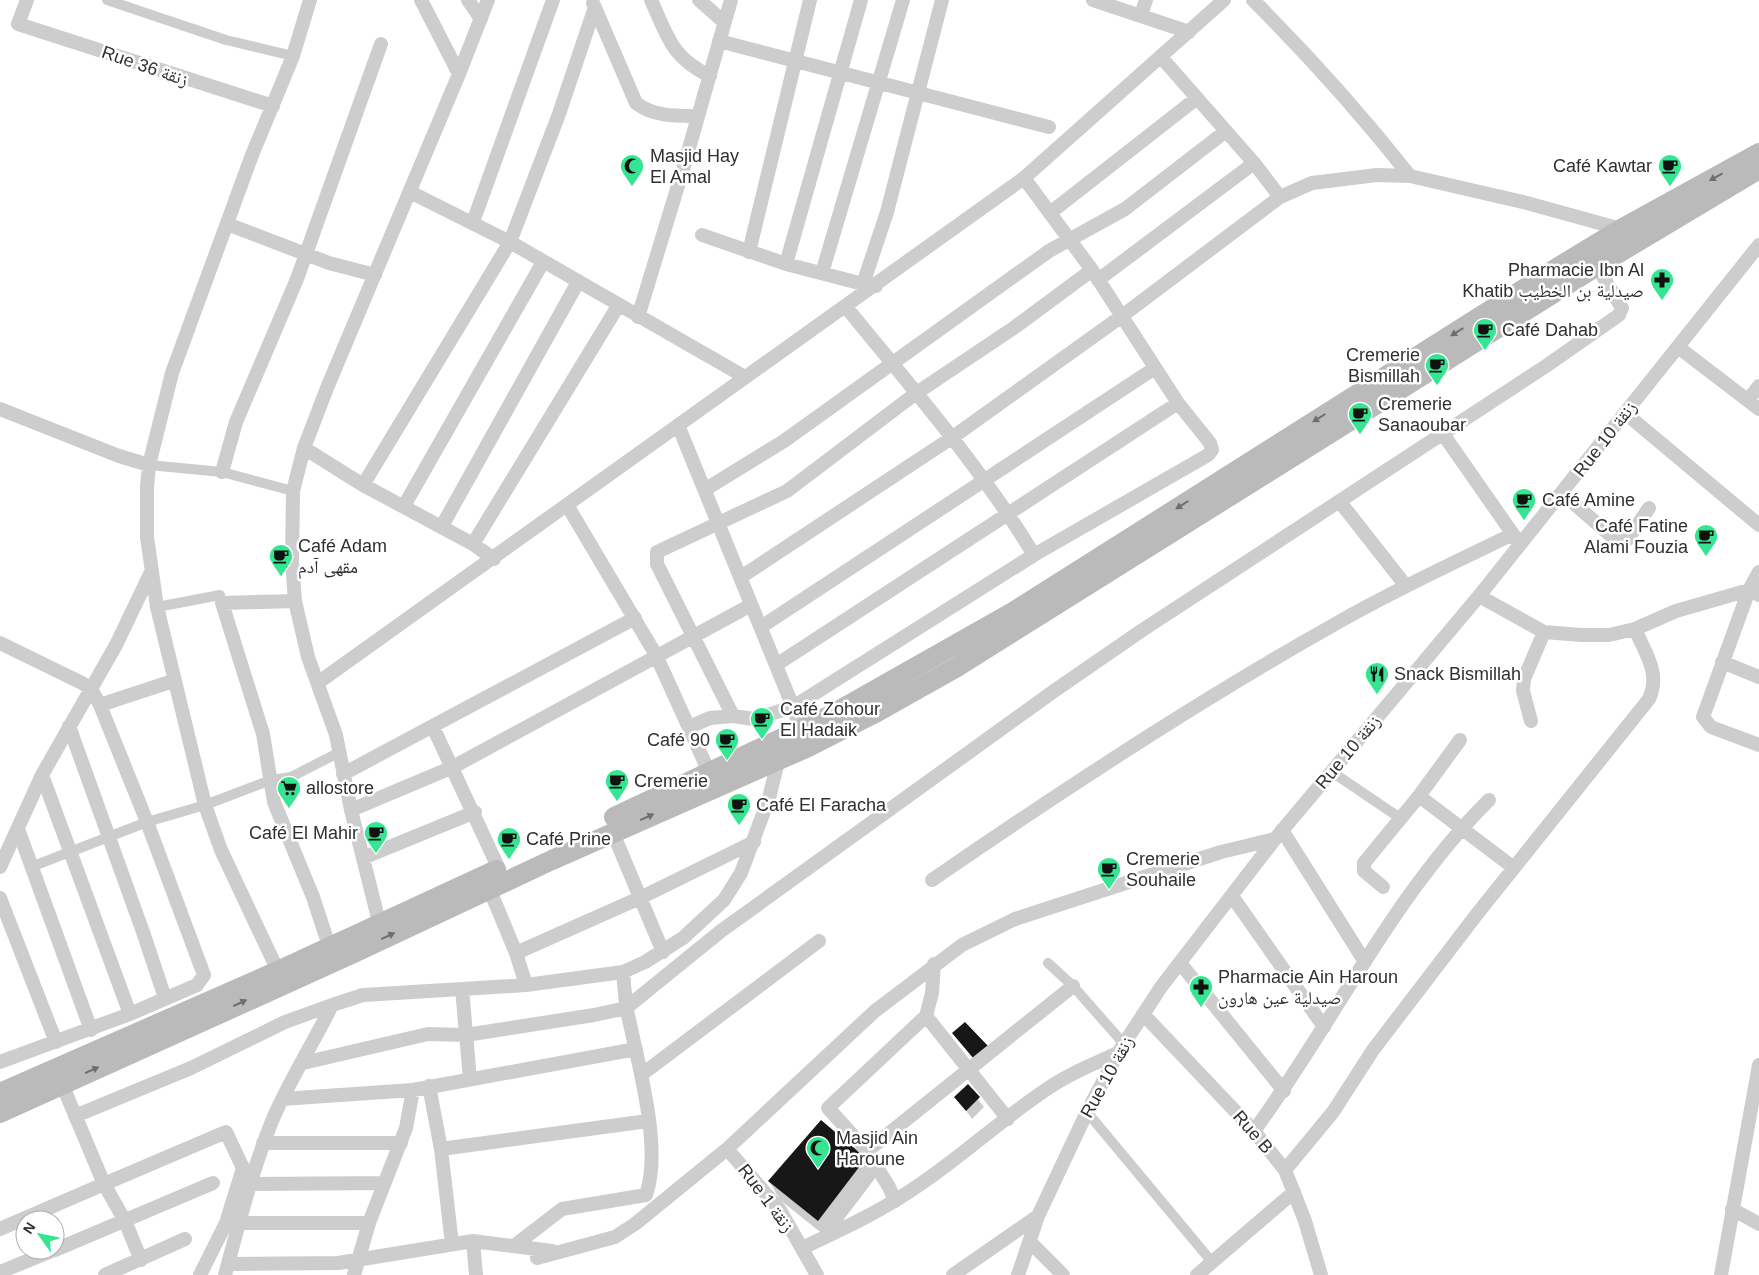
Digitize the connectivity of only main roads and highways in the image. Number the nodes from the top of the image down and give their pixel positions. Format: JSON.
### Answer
{"nodes":[{"id":1,"x":1759,"y":153,"type":"edge"},
{"id":2,"x":1759,"y":169,"type":"edge"},
{"id":3,"x":1592,"y":258,"type":"junction"},
{"id":4,"x":1,"y":1088,"type":"edge"},
{"id":5,"x":0,"y":1113,"type":"edge"}],
"edges":[{"from":1,"to":3,"type":"main road","one_way":true},
{"from":2,"to":3,"type":"main road"},
{"from":3,"to":4,"type":"main road","one_way":true},
{"from":5,"to":3,"type":"main road","one_way":true}]}
